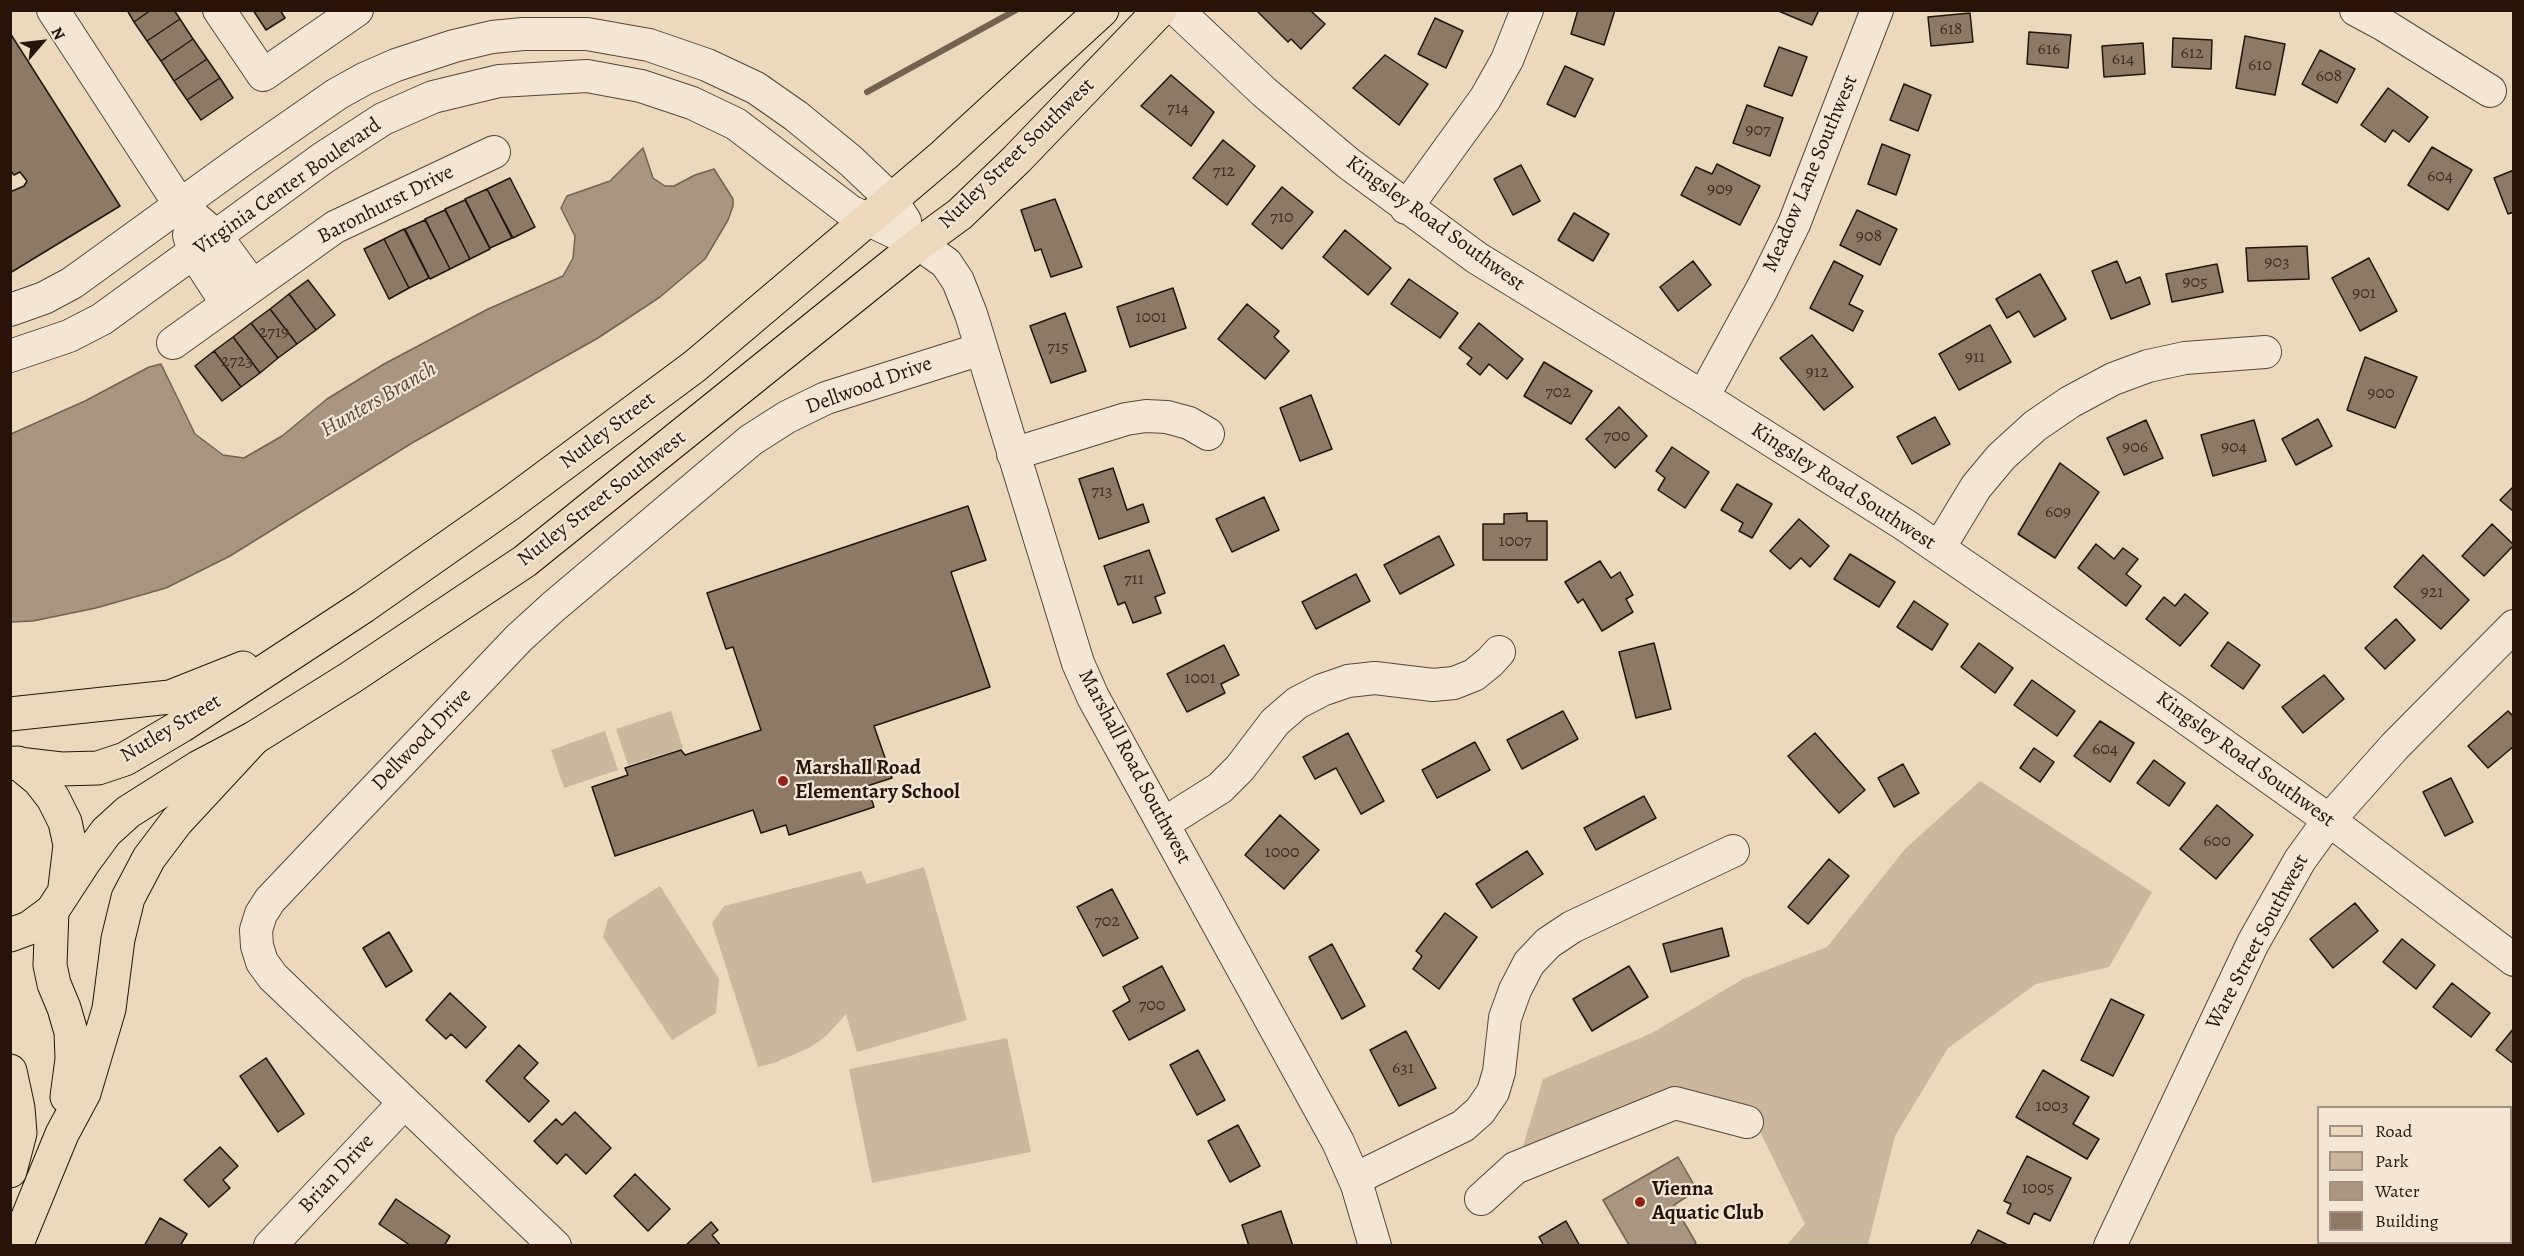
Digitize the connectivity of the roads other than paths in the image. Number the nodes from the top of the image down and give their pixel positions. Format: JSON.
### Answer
{"nodes":[{"id":1,"x":52,"y":10,"type":"edge"},
{"id":2,"x":219,"y":10,"type":"edge"},
{"id":3,"x":357,"y":10,"type":"edge"},
{"id":4,"x":1102,"y":10,"type":"edge"},
{"id":5,"x":1160,"y":10,"type":"edge"},
{"id":6,"x":1177,"y":10,"type":"edge"},
{"id":7,"x":1527,"y":10,"type":"edge"},
{"id":8,"x":1877,"y":10,"type":"edge"},
{"id":9,"x":2356,"y":10,"type":"edge"},
{"id":10,"x":549,"y":22,"type":"edge"},
{"id":11,"x":496,"y":24,"type":"edge"},
{"id":12,"x":2490,"y":91,"type":"dead end"},
{"id":13,"x":494,"y":152,"type":"dead end"},
{"id":14,"x":891,"y":199,"type":"junction"},
{"id":15,"x":180,"y":205,"type":"junction"},
{"id":16,"x":1407,"y":208,"type":"junction"},
{"id":17,"x":867,"y":220,"type":"junction"},
{"id":18,"x":919,"y":244,"type":"junction"},
{"id":19,"x":205,"y":245,"type":"junction"},
{"id":20,"x":252,"y":285,"type":"junction"},
{"id":21,"x":227,"y":304,"type":"junction"},
{"id":22,"x":10,"y":310,"type":"edge"},
{"id":23,"x":173,"y":343,"type":"dead end"},
{"id":24,"x":981,"y":349,"type":"junction"},
{"id":25,"x":2265,"y":352,"type":"dead end"},
{"id":26,"x":10,"y":356,"type":"edge"},
{"id":27,"x":1702,"y":397,"type":"junction"},
{"id":28,"x":1208,"y":434,"type":"dead end"},
{"id":29,"x":1013,"y":454,"type":"junction"},
{"id":30,"x":1939,"y":548,"type":"junction"},
{"id":31,"x":2514,"y":626,"type":"edge"},
{"id":32,"x":309,"y":642,"type":"junction"},
{"id":33,"x":1499,"y":652,"type":"dead end"},
{"id":34,"x":10,"y":714,"type":"edge"},
{"id":35,"x":254,"y":738,"type":"junction"},
{"id":36,"x":14,"y":763,"type":"edge"},
{"id":37,"x":2329,"y":820,"type":"junction"},
{"id":38,"x":1163,"y":824,"type":"junction"},
{"id":39,"x":1733,"y":851,"type":"dead end"},
{"id":40,"x":58,"y":903,"type":"junction"},
{"id":41,"x":10,"y":935,"type":"edge"},
{"id":42,"x":2514,"y":960,"type":"edge"},
{"id":43,"x":10,"y":1071,"type":"edge"},
{"id":44,"x":404,"y":1102,"type":"junction"},
{"id":45,"x":1747,"y":1122,"type":"dead end"},
{"id":46,"x":62,"y":1134,"type":"junction"},
{"id":47,"x":10,"y":1171,"type":"edge"},
{"id":48,"x":1356,"y":1179,"type":"junction"},
{"id":49,"x":1481,"y":1198,"type":"dead end"},
{"id":50,"x":15,"y":1245,"type":"edge"},
{"id":51,"x":270,"y":1245,"type":"edge"},
{"id":52,"x":555,"y":1245,"type":"edge"},
{"id":53,"x":1375,"y":1245,"type":"edge"},
{"id":54,"x":2110,"y":1245,"type":"edge"}],
"edges":[{"from":1,"to":15,"type":"street"},
{"from":2,"to":3,"type":"street"},
{"from":4,"to":14,"type":"main road"},
{"from":5,"to":18,"type":"main road","name":"Nutley Street Southwest"},
{"from":6,"to":16,"type":"street","name":"Kingsley Road Southwest"},
{"from":7,"to":16,"type":"street"},
{"from":8,"to":27,"type":"street","name":"Meadow Lane Southwest"},
{"from":9,"to":12,"type":"street"},
{"from":10,"to":11,"type":"street"},
{"from":10,"to":14,"type":"street"},
{"from":11,"to":15,"type":"street"},
{"from":13,"to":20,"type":"street","name":"Baronhurst Drive"},
{"from":14,"to":17,"type":"main road","name":"Nutley Street"},
{"from":14,"to":18,"type":"street"},
{"from":15,"to":19,"type":"street"},
{"from":15,"to":22,"type":"street"},
{"from":16,"to":27,"type":"street","name":"Kingsley Road Southwest"},
{"from":17,"to":18,"type":"street","name":"Virginia Center Boulevard"},
{"from":17,"to":19,"type":"street","name":"Virginia Center Boulevard"},
{"from":17,"to":32,"type":"main road","name":"Nutley Street"},
{"from":18,"to":24,"type":"street","name":"Marshall Road Southwest"},
{"from":18,"to":35,"type":"main road","name":"Nutley Street Southwest"},
{"from":19,"to":20,"type":"street"},
{"from":19,"to":21,"type":"street"},
{"from":19,"to":26,"type":"street","name":"Virginia Center Boulevard"},
{"from":20,"to":21,"type":"street","name":"Baronhurst Drive"},
{"from":21,"to":23,"type":"street","name":"Baronhurst Drive"},
{"from":24,"to":29,"type":"street","name":"Marshall Road Southwest"},
{"from":24,"to":44,"type":"street","name":"Dellwood Drive"},
{"from":25,"to":30,"type":"street"},
{"from":27,"to":30,"type":"street","name":"Kingsley Road Southwest"},
{"from":28,"to":29,"type":"street"},
{"from":29,"to":38,"type":"street","name":"Marshall Road Southwest"},
{"from":30,"to":37,"type":"street","name":"Kingsley Road Southwest"},
{"from":31,"to":37,"type":"street","name":"Ware Street Southwest"},
{"from":32,"to":34,"type":"main road","name":"Nutley Street"},
{"from":32,"to":36,"type":"main road","name":"Nutley Street"},
{"from":33,"to":38,"type":"street"},
{"from":35,"to":40,"type":"main road","name":"Nutley Street Southwest"},
{"from":35,"to":46,"type":"main road"},
{"from":36,"to":40,"type":"main road","name":"Nutley Street"},
{"from":37,"to":42,"type":"street","name":"Kingsley Road Southwest"},
{"from":37,"to":54,"type":"street","name":"Ware Street Southwest"},
{"from":38,"to":48,"type":"street","name":"Marshall Road Southwest"},
{"from":39,"to":48,"type":"street"},
{"from":40,"to":41,"type":"main road","name":"Nutley Street Southwest"},
{"from":40,"to":46,"type":"main road","name":"Nutley Street"},
{"from":43,"to":47,"type":"main road"},
{"from":44,"to":51,"type":"street","name":"Brian Drive"},
{"from":44,"to":52,"type":"street","name":"Dellwood Drive"},
{"from":45,"to":49,"type":"street"},
{"from":46,"to":50,"type":"main road"},
{"from":48,"to":53,"type":"street","name":"Marshall Road Southwest"}]}
